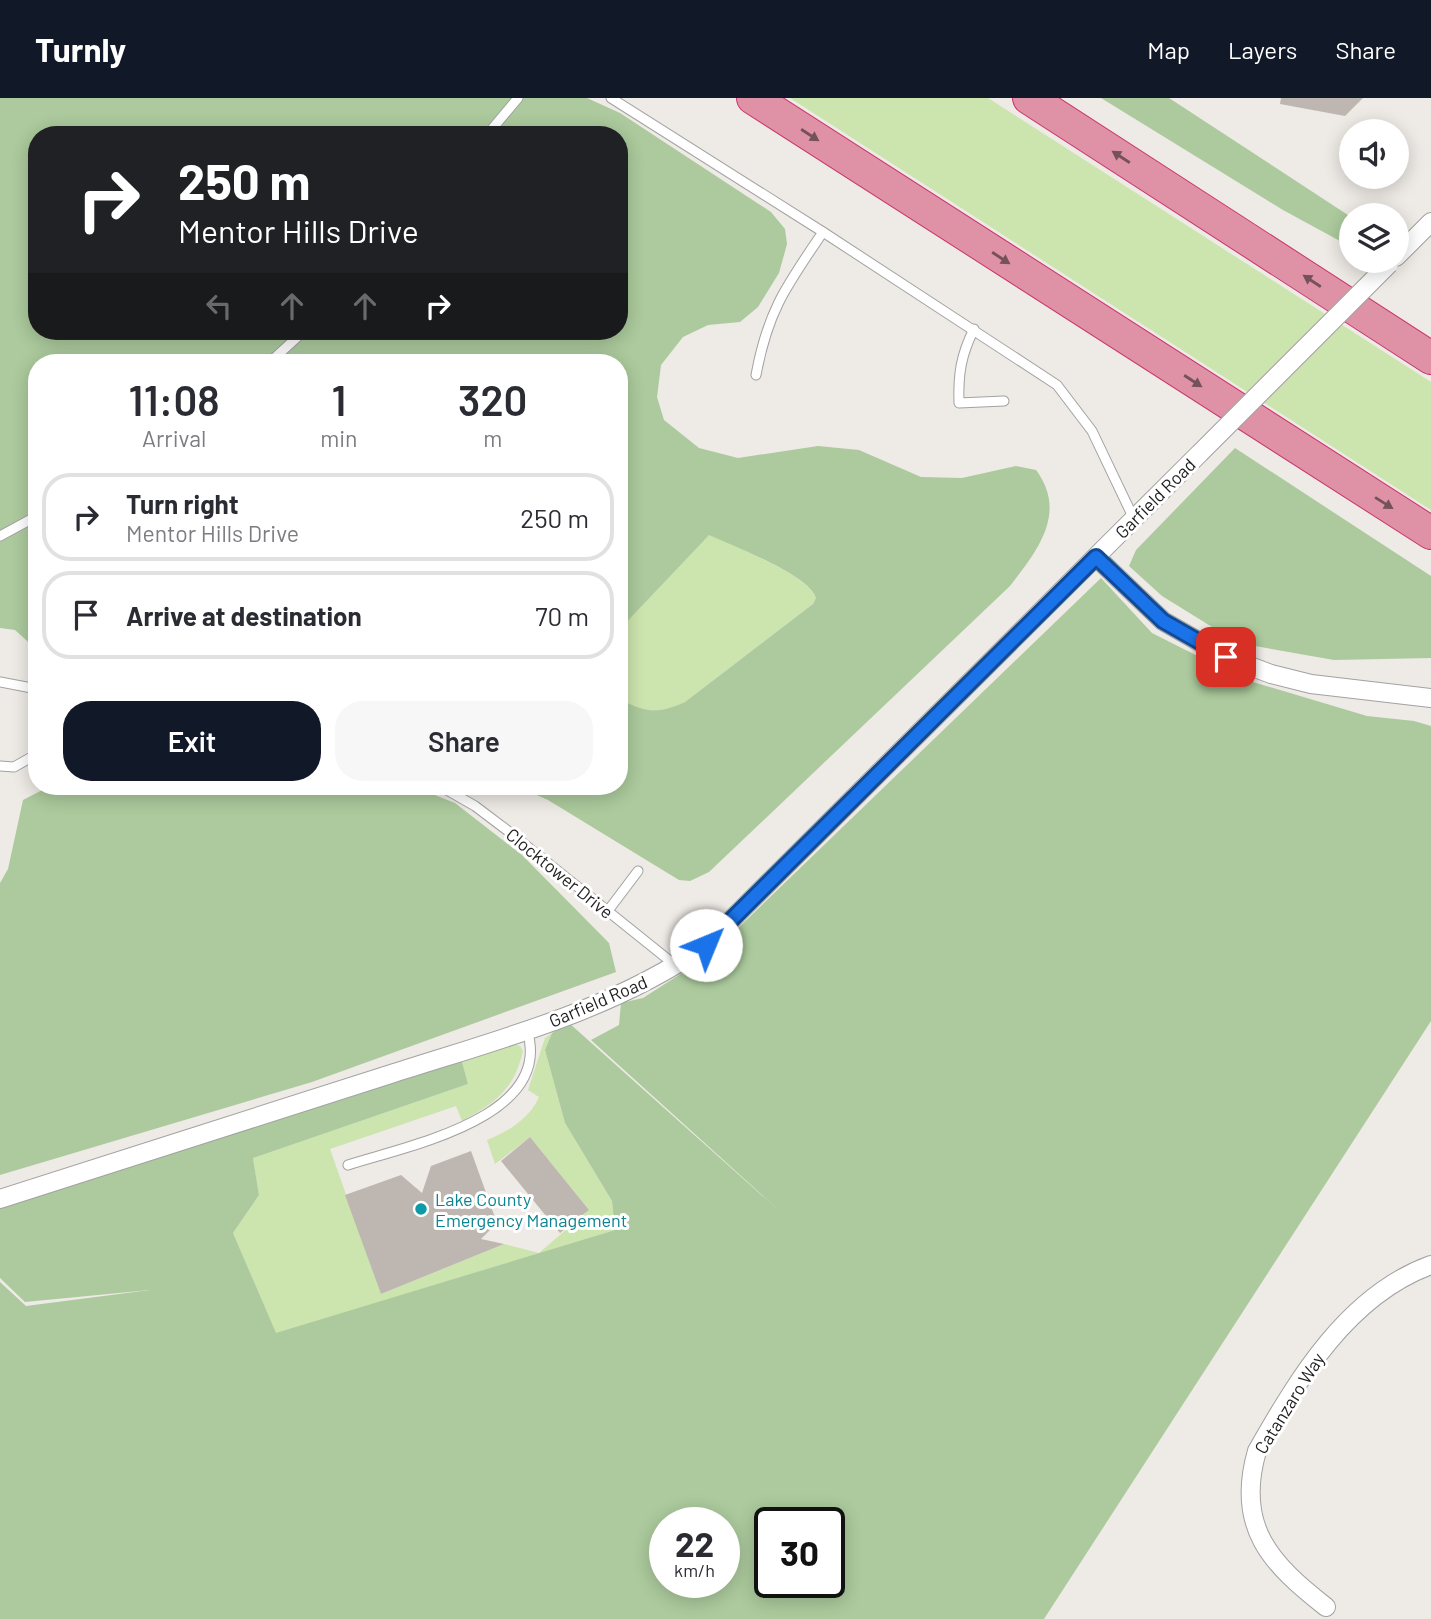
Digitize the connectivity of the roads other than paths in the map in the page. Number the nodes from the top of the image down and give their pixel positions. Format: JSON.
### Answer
{"nodes":[{"id":1,"x":518,"y":98,"type":"edge"},
{"id":2,"x":611,"y":98,"type":"edge"},
{"id":3,"x":753,"y":98,"type":"edge"},
{"id":4,"x":1029,"y":98,"type":"edge"},
{"id":5,"x":495,"y":126,"type":"edge"},
{"id":6,"x":1431,"y":222,"type":"edge"},
{"id":7,"x":823,"y":232,"type":"junction"},
{"id":8,"x":1409,"y":245,"type":"edge"},
{"id":9,"x":1381,"y":273,"type":"edge"},
{"id":10,"x":974,"y":330,"type":"junction"},
{"id":11,"x":294,"y":340,"type":"edge"},
{"id":12,"x":279,"y":354,"type":"edge"},
{"id":13,"x":1431,"y":358,"type":"edge"},
{"id":14,"x":756,"y":374,"type":"dead end"},
{"id":15,"x":1004,"y":401,"type":"dead end"},
{"id":16,"x":1134,"y":519,"type":"junction"},
{"id":17,"x":28,"y":521,"type":"edge"},
{"id":18,"x":1431,"y":533,"type":"edge"},
{"id":19,"x":0,"y":536,"type":"edge"},
{"id":20,"x":1096,"y":557,"type":"junction"},
{"id":21,"x":0,"y":682,"type":"edge"},
{"id":22,"x":28,"y":687,"type":"edge"},
{"id":23,"x":1431,"y":698,"type":"edge"},
{"id":24,"x":28,"y":759,"type":"edge"},
{"id":25,"x":0,"y":766,"type":"edge"},
{"id":26,"x":456,"y":795,"type":"edge"},
{"id":27,"x":638,"y":871,"type":"dead end"},
{"id":28,"x":607,"y":912,"type":"junction"},
{"id":29,"x":676,"y":966,"type":"junction"},
{"id":30,"x":527,"y":1030,"type":"junction"},
{"id":31,"x":348,"y":1165,"type":"dead end"},
{"id":32,"x":0,"y":1199,"type":"edge"},
{"id":33,"x":1431,"y":1265,"type":"edge"},
{"id":34,"x":1326,"y":1607,"type":"dead end"}],
"edges":[{"from":1,"to":5,"type":"lane"},
{"from":2,"to":7,"type":"lane"},
{"from":3,"to":18,"type":"highway","one_way":true},
{"from":13,"to":4,"type":"highway","one_way":true},
{"from":6,"to":8,"type":"street","name":"Garfield Road"},
{"from":7,"to":10,"type":"lane"},
{"from":7,"to":14,"type":"lane"},
{"from":9,"to":16,"type":"street","name":"Garfield Road","bridge":true},
{"from":10,"to":15,"type":"lane"},
{"from":10,"to":16,"type":"lane"},
{"from":11,"to":12,"type":"lane"},
{"from":16,"to":20,"type":"street","name":"Garfield Road"},
{"from":17,"to":19,"type":"lane"},
{"from":20,"to":23,"type":"street"},
{"from":20,"to":29,"type":"street","name":"Garfield Road"},
{"from":21,"to":22,"type":"lane"},
{"from":24,"to":25,"type":"lane"},
{"from":26,"to":28,"type":"lane","name":"Clocktower Drive"},
{"from":27,"to":28,"type":"lane"},
{"from":28,"to":29,"type":"lane","name":"Clocktower Drive"},
{"from":29,"to":30,"type":"street","name":"Garfield Road"},
{"from":30,"to":31,"type":"lane"},
{"from":30,"to":32,"type":"street","name":"Garfield Road"},
{"from":33,"to":34,"type":"street","name":"Catanzaro Way"}]}
